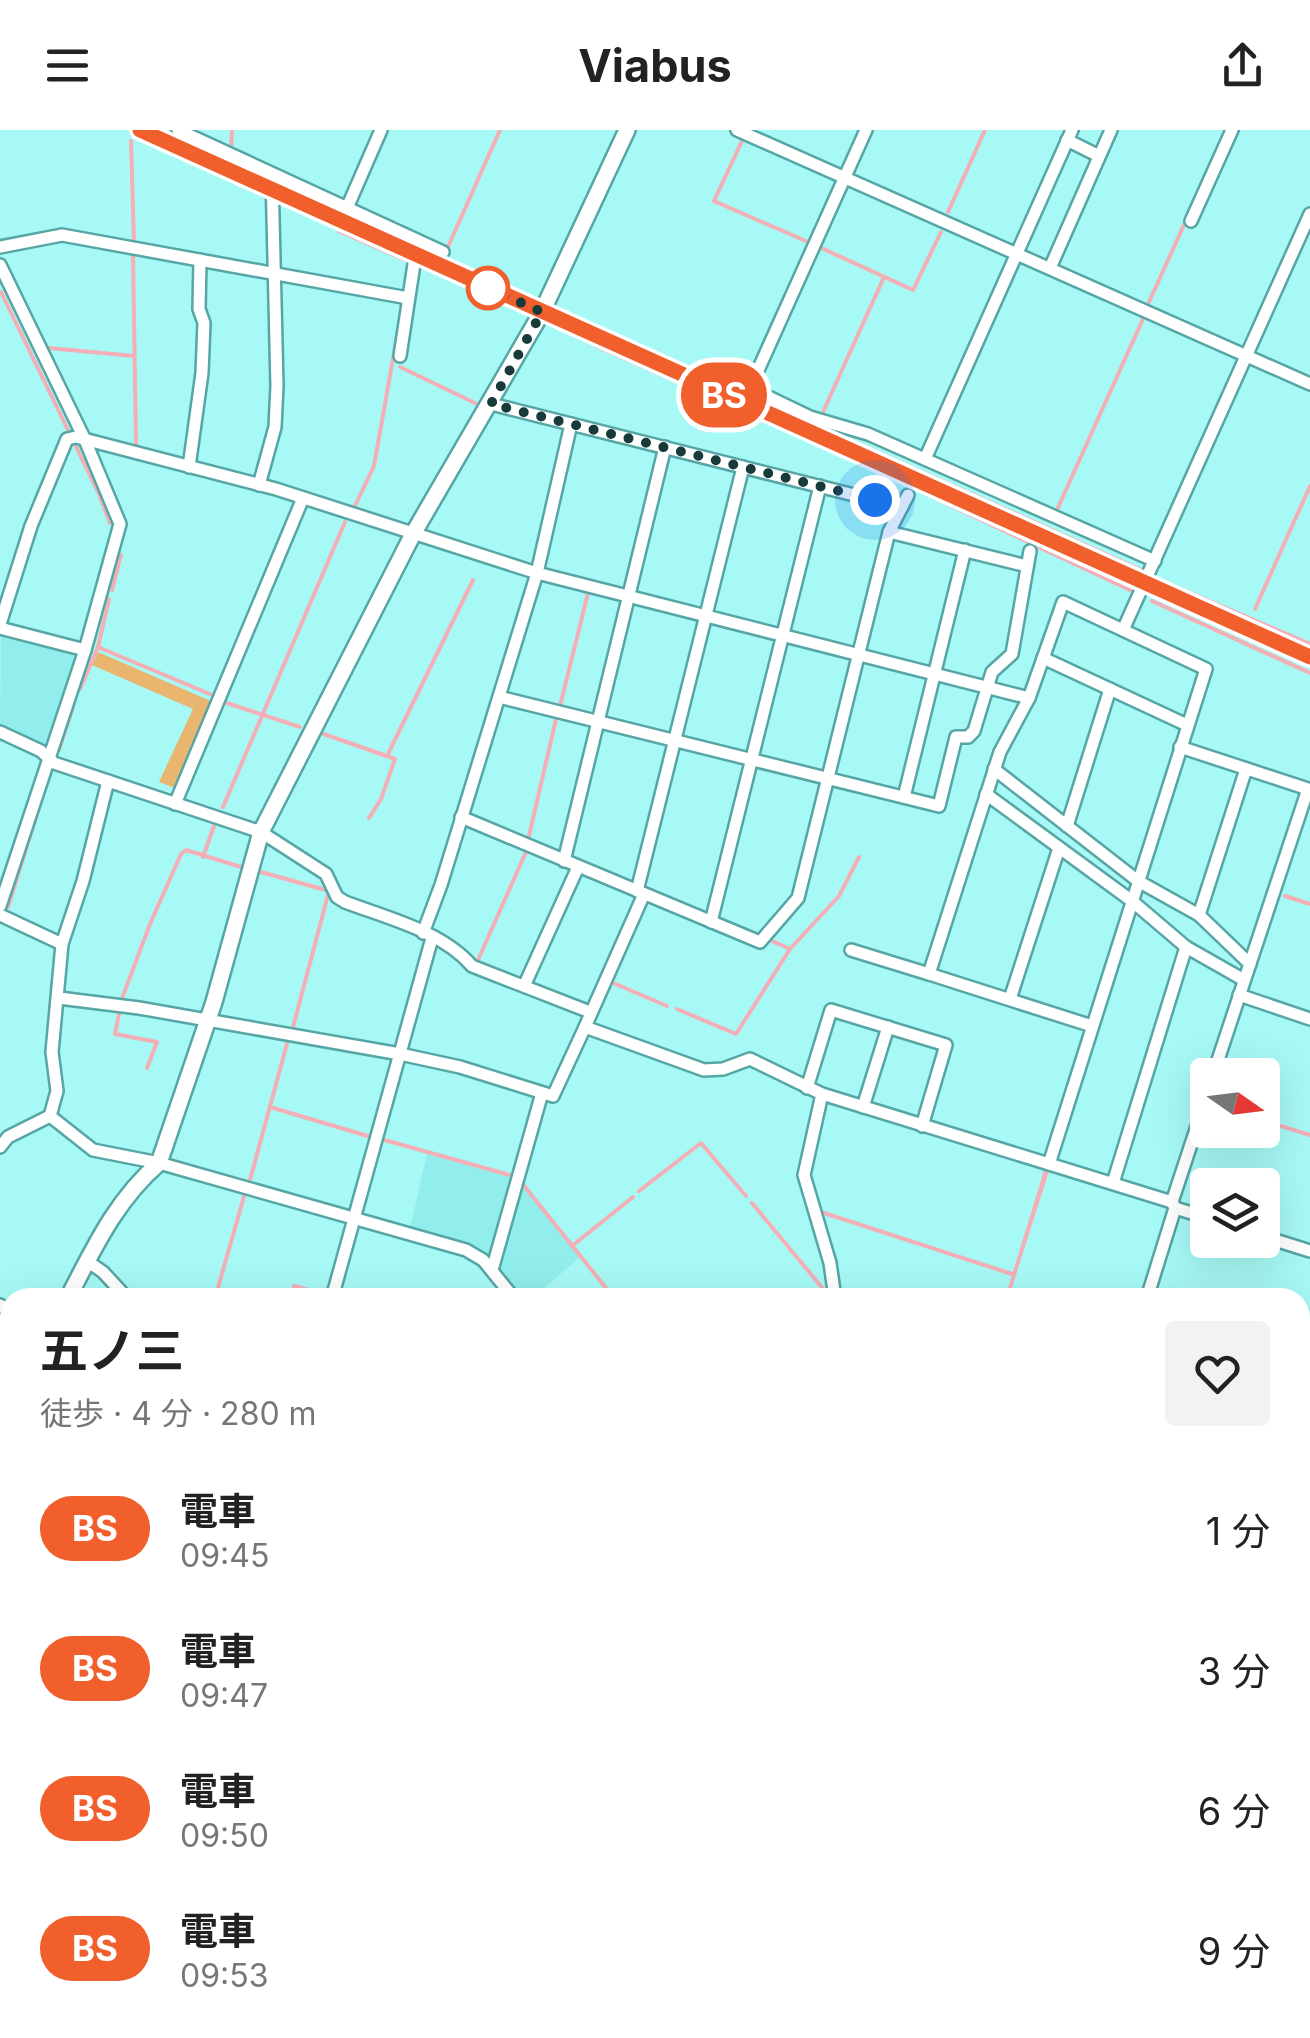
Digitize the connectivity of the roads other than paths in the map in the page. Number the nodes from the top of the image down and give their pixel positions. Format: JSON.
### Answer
{"nodes":[{"id":1,"x":178,"y":130,"type":"edge"},
{"id":2,"x":381,"y":130,"type":"edge"},
{"id":3,"x":627,"y":130,"type":"edge"},
{"id":4,"x":739,"y":130,"type":"edge"},
{"id":5,"x":866,"y":130,"type":"edge"},
{"id":6,"x":1111,"y":130,"type":"edge"},
{"id":7,"x":1232,"y":130,"type":"edge"},
{"id":8,"x":1069,"y":135,"type":"edge"},
{"id":9,"x":1099,"y":156,"type":"junction"},
{"id":10,"x":272,"y":175,"type":"junction"},
{"id":11,"x":844,"y":178,"type":"junction"},
{"id":12,"x":346,"y":208,"type":"junction"},
{"id":13,"x":1310,"y":214,"type":"edge"},
{"id":14,"x":1191,"y":221,"type":"dead end"},
{"id":15,"x":0,"y":247,"type":"edge"},
{"id":16,"x":442,"y":252,"type":"dead end"},
{"id":17,"x":1017,"y":255,"type":"junction"},
{"id":18,"x":200,"y":260,"type":"junction"},
{"id":19,"x":414,"y":264,"type":"dead end"},
{"id":20,"x":0,"y":265,"type":"edge"},
{"id":21,"x":1050,"y":268,"type":"junction"},
{"id":22,"x":275,"y":274,"type":"junction"},
{"id":23,"x":4,"y":282,"type":"edge"},
{"id":24,"x":408,"y":298,"type":"junction"},
{"id":25,"x":400,"y":356,"type":"dead end"},
{"id":26,"x":1248,"y":356,"type":"junction"},
{"id":27,"x":1310,"y":384,"type":"edge"},
{"id":28,"x":491,"y":404,"type":"junction"},
{"id":29,"x":571,"y":424,"type":"junction"},
{"id":30,"x":76,"y":439,"type":"junction"},
{"id":31,"x":665,"y":447,"type":"junction"},
{"id":32,"x":925,"y":459,"type":"junction"},
{"id":33,"x":189,"y":467,"type":"junction"},
{"id":34,"x":743,"y":467,"type":"junction"},
{"id":35,"x":259,"y":485,"type":"junction"},
{"id":36,"x":820,"y":486,"type":"junction"},
{"id":37,"x":303,"y":498,"type":"junction"},
{"id":38,"x":889,"y":532,"type":"junction"},
{"id":39,"x":412,"y":534,"type":"junction"},
{"id":40,"x":965,"y":550,"type":"junction"},
{"id":41,"x":1030,"y":551,"type":"dead end"},
{"id":42,"x":1155,"y":561,"type":"junction"},
{"id":43,"x":1027,"y":566,"type":"junction"},
{"id":44,"x":536,"y":572,"type":"junction"},
{"id":45,"x":629,"y":595,"type":"junction"},
{"id":46,"x":705,"y":614,"type":"junction"},
{"id":47,"x":0,"y":626,"type":"edge"},
{"id":48,"x":1124,"y":630,"type":"junction"},
{"id":49,"x":783,"y":634,"type":"junction"},
{"id":50,"x":85,"y":650,"type":"junction"},
{"id":51,"x":859,"y":654,"type":"junction"},
{"id":52,"x":1043,"y":658,"type":"junction"},
{"id":53,"x":934,"y":674,"type":"junction"},
{"id":54,"x":988,"y":687,"type":"junction"},
{"id":55,"x":1110,"y":689,"type":"junction"},
{"id":56,"x":499,"y":697,"type":"junction"},
{"id":57,"x":1029,"y":698,"type":"junction"},
{"id":58,"x":598,"y":722,"type":"junction"},
{"id":59,"x":1187,"y":726,"type":"junction"},
{"id":60,"x":0,"y":732,"type":"edge"},
{"id":61,"x":676,"y":741,"type":"junction"},
{"id":62,"x":1180,"y":747,"type":"junction"},
{"id":63,"x":47,"y":758,"type":"junction"},
{"id":64,"x":752,"y":760,"type":"junction"},
{"id":65,"x":994,"y":769,"type":"junction"},
{"id":66,"x":1246,"y":769,"type":"junction"},
{"id":67,"x":828,"y":778,"type":"junction"},
{"id":68,"x":108,"y":781,"type":"junction"},
{"id":69,"x":1309,"y":787,"type":"edge"},
{"id":70,"x":986,"y":794,"type":"junction"},
{"id":71,"x":904,"y":797,"type":"junction"},
{"id":72,"x":175,"y":804,"type":"junction"},
{"id":73,"x":461,"y":817,"type":"junction"},
{"id":74,"x":1067,"y":826,"type":"junction"},
{"id":75,"x":260,"y":832,"type":"junction"},
{"id":76,"x":1060,"y":848,"type":"junction"},
{"id":77,"x":564,"y":861,"type":"junction"},
{"id":78,"x":578,"y":867,"type":"junction"},
{"id":79,"x":1138,"y":881,"type":"junction"},
{"id":80,"x":640,"y":892,"type":"junction"},
{"id":81,"x":1132,"y":901,"type":"junction"},
{"id":82,"x":0,"y":906,"type":"edge"},
{"id":83,"x":0,"y":915,"type":"edge"},
{"id":84,"x":1199,"y":915,"type":"junction"},
{"id":85,"x":711,"y":922,"type":"junction"},
{"id":86,"x":428,"y":936,"type":"junction"},
{"id":87,"x":62,"y":944,"type":"junction"},
{"id":88,"x":1186,"y":947,"type":"junction"},
{"id":89,"x":852,"y":950,"type":"dead end"},
{"id":90,"x":1250,"y":964,"type":"junction"},
{"id":91,"x":928,"y":974,"type":"junction"},
{"id":92,"x":1244,"y":980,"type":"junction"},
{"id":93,"x":525,"y":984,"type":"junction"},
{"id":94,"x":1239,"y":995,"type":"junction"},
{"id":95,"x":59,"y":998,"type":"junction"},
{"id":96,"x":1010,"y":999,"type":"junction"},
{"id":97,"x":590,"y":1012,"type":"junction"},
{"id":98,"x":1310,"y":1019,"type":"edge"},
{"id":99,"x":208,"y":1020,"type":"junction"},
{"id":100,"x":1092,"y":1026,"type":"junction"},
{"id":101,"x":585,"y":1027,"type":"junction"},
{"id":102,"x":888,"y":1027,"type":"junction"},
{"id":103,"x":400,"y":1054,"type":"junction"},
{"id":104,"x":1219,"y":1058,"type":"edge"},
{"id":105,"x":808,"y":1088,"type":"junction"},
{"id":106,"x":542,"y":1093,"type":"junction"},
{"id":107,"x":822,"y":1094,"type":"junction"},
{"id":108,"x":863,"y":1106,"type":"junction"},
{"id":109,"x":50,"y":1116,"type":"junction"},
{"id":110,"x":922,"y":1126,"type":"junction"},
{"id":111,"x":0,"y":1147,"type":"edge"},
{"id":112,"x":1191,"y":1148,"type":"edge"},
{"id":113,"x":160,"y":1164,"type":"junction"},
{"id":114,"x":1049,"y":1164,"type":"junction"},
{"id":115,"x":1112,"y":1184,"type":"junction"},
{"id":116,"x":1174,"y":1205,"type":"junction"},
{"id":117,"x":1190,"y":1211,"type":"edge"},
{"id":118,"x":354,"y":1218,"type":"junction"},
{"id":119,"x":1280,"y":1242,"type":"edge"},
{"id":120,"x":1310,"y":1251,"type":"edge"},
{"id":121,"x":87,"y":1261,"type":"junction"},
{"id":122,"x":492,"y":1270,"type":"junction"},
{"id":123,"x":73,"y":1288,"type":"edge"},
{"id":124,"x":117,"y":1288,"type":"edge"},
{"id":125,"x":335,"y":1288,"type":"edge"},
{"id":126,"x":506,"y":1288,"type":"edge"},
{"id":127,"x":834,"y":1288,"type":"edge"},
{"id":128,"x":1149,"y":1288,"type":"edge"}],
"edges":[{"from":1,"to":10,"type":"street"},
{"from":2,"to":12,"type":"street"},
{"from":3,"to":28,"type":"street"},
{"from":4,"to":11,"type":"street"},
{"from":5,"to":11,"type":"street"},
{"from":6,"to":9,"type":"street"},
{"from":7,"to":14,"type":"street"},
{"from":8,"to":9,"type":"street"},
{"from":8,"to":17,"type":"street"},
{"from":9,"to":21,"type":"street"},
{"from":10,"to":12,"type":"street"},
{"from":10,"to":22,"type":"street"},
{"from":11,"to":17,"type":"street"},
{"from":11,"to":32,"type":"street"},
{"from":12,"to":16,"type":"street"},
{"from":13,"to":26,"type":"street"},
{"from":15,"to":18,"type":"street"},
{"from":17,"to":21,"type":"street"},
{"from":17,"to":32,"type":"street"},
{"from":18,"to":22,"type":"street"},
{"from":18,"to":33,"type":"street"},
{"from":19,"to":24,"type":"street"},
{"from":20,"to":23,"type":"street"},
{"from":21,"to":26,"type":"street"},
{"from":22,"to":24,"type":"street"},
{"from":22,"to":35,"type":"street"},
{"from":23,"to":30,"type":"street"},
{"from":24,"to":25,"type":"street"},
{"from":26,"to":27,"type":"street"},
{"from":26,"to":42,"type":"street"},
{"from":28,"to":29,"type":"street"},
{"from":28,"to":39,"type":"street"},
{"from":29,"to":31,"type":"street"},
{"from":29,"to":44,"type":"street"},
{"from":30,"to":33,"type":"street"},
{"from":30,"to":47,"type":"street"},
{"from":30,"to":50,"type":"street"},
{"from":31,"to":34,"type":"street"},
{"from":31,"to":45,"type":"street"},
{"from":32,"to":42,"type":"street"},
{"from":33,"to":35,"type":"street"},
{"from":34,"to":36,"type":"street"},
{"from":34,"to":46,"type":"street"},
{"from":35,"to":37,"type":"street"},
{"from":36,"to":38,"type":"street"},
{"from":36,"to":49,"type":"street"},
{"from":37,"to":39,"type":"street"},
{"from":37,"to":72,"type":"street"},
{"from":38,"to":40,"type":"street"},
{"from":38,"to":51,"type":"street"},
{"from":39,"to":44,"type":"street"},
{"from":39,"to":75,"type":"street"},
{"from":40,"to":43,"type":"street"},
{"from":40,"to":53,"type":"street"},
{"from":41,"to":43,"type":"street"},
{"from":42,"to":48,"type":"street"},
{"from":43,"to":54,"type":"street"},
{"from":44,"to":45,"type":"street"},
{"from":44,"to":56,"type":"street"},
{"from":45,"to":46,"type":"street"},
{"from":45,"to":58,"type":"street"},
{"from":46,"to":49,"type":"street"},
{"from":46,"to":61,"type":"street"},
{"from":47,"to":50,"type":"street"},
{"from":48,"to":52,"type":"street"},
{"from":48,"to":59,"type":"street"},
{"from":49,"to":51,"type":"street"},
{"from":49,"to":64,"type":"street"},
{"from":50,"to":63,"type":"street"},
{"from":51,"to":53,"type":"street"},
{"from":51,"to":67,"type":"street"},
{"from":52,"to":55,"type":"street"},
{"from":52,"to":57,"type":"street"},
{"from":53,"to":54,"type":"street"},
{"from":53,"to":71,"type":"street"},
{"from":54,"to":57,"type":"street"},
{"from":54,"to":71,"type":"street"},
{"from":55,"to":59,"type":"street"},
{"from":55,"to":74,"type":"street"},
{"from":56,"to":58,"type":"street"},
{"from":56,"to":73,"type":"street"},
{"from":57,"to":65,"type":"street"},
{"from":58,"to":61,"type":"street"},
{"from":58,"to":77,"type":"street"},
{"from":59,"to":62,"type":"street"},
{"from":60,"to":63,"type":"street"},
{"from":61,"to":64,"type":"street"},
{"from":61,"to":80,"type":"street"},
{"from":62,"to":66,"type":"street"},
{"from":62,"to":79,"type":"street"},
{"from":63,"to":68,"type":"street"},
{"from":63,"to":82,"type":"street"},
{"from":64,"to":67,"type":"street"},
{"from":64,"to":85,"type":"street"},
{"from":65,"to":70,"type":"street"},
{"from":65,"to":74,"type":"street"},
{"from":66,"to":69,"type":"street"},
{"from":66,"to":84,"type":"street"},
{"from":67,"to":71,"type":"street"},
{"from":67,"to":85,"type":"street"},
{"from":68,"to":72,"type":"street"},
{"from":68,"to":87,"type":"street"},
{"from":69,"to":90,"type":"street"},
{"from":70,"to":76,"type":"street"},
{"from":70,"to":91,"type":"street"},
{"from":72,"to":75,"type":"street"},
{"from":73,"to":77,"type":"street"},
{"from":73,"to":86,"type":"street"},
{"from":74,"to":79,"type":"street"},
{"from":75,"to":86,"type":"street"},
{"from":75,"to":99,"type":"street"},
{"from":76,"to":81,"type":"street"},
{"from":76,"to":96,"type":"street"},
{"from":77,"to":78,"type":"street"},
{"from":78,"to":80,"type":"street"},
{"from":78,"to":93,"type":"street"},
{"from":79,"to":81,"type":"street"},
{"from":79,"to":84,"type":"street"},
{"from":80,"to":85,"type":"street"},
{"from":80,"to":97,"type":"street"},
{"from":81,"to":88,"type":"street"},
{"from":81,"to":100,"type":"street"},
{"from":83,"to":87,"type":"street"},
{"from":84,"to":90,"type":"street"},
{"from":86,"to":93,"type":"street"},
{"from":86,"to":103,"type":"street"},
{"from":87,"to":95,"type":"street"},
{"from":88,"to":92,"type":"street"},
{"from":88,"to":115,"type":"street"},
{"from":89,"to":91,"type":"street"},
{"from":90,"to":92,"type":"street"},
{"from":91,"to":96,"type":"street"},
{"from":92,"to":94,"type":"street"},
{"from":93,"to":97,"type":"street"},
{"from":94,"to":98,"type":"street"},
{"from":94,"to":104,"type":"street"},
{"from":95,"to":99,"type":"street"},
{"from":95,"to":109,"type":"street"},
{"from":96,"to":100,"type":"street"},
{"from":97,"to":101,"type":"street"},
{"from":99,"to":103,"type":"street"},
{"from":99,"to":113,"type":"street"},
{"from":100,"to":114,"type":"street"},
{"from":101,"to":105,"type":"street"},
{"from":101,"to":106,"type":"street"},
{"from":102,"to":105,"type":"street"},
{"from":102,"to":108,"type":"street"},
{"from":102,"to":110,"type":"street"},
{"from":103,"to":106,"type":"street"},
{"from":103,"to":118,"type":"street"},
{"from":105,"to":107,"type":"street"},
{"from":106,"to":122,"type":"street"},
{"from":107,"to":108,"type":"street"},
{"from":107,"to":127,"type":"street"},
{"from":108,"to":110,"type":"street"},
{"from":109,"to":111,"type":"street"},
{"from":109,"to":113,"type":"street"},
{"from":110,"to":114,"type":"street"},
{"from":112,"to":116,"type":"street"},
{"from":113,"to":118,"type":"street"},
{"from":113,"to":121,"type":"street"},
{"from":114,"to":115,"type":"street"},
{"from":115,"to":116,"type":"street"},
{"from":116,"to":117,"type":"street"},
{"from":116,"to":128,"type":"street"},
{"from":118,"to":122,"type":"street"},
{"from":118,"to":125,"type":"street"},
{"from":119,"to":120,"type":"street"},
{"from":121,"to":123,"type":"street"},
{"from":121,"to":124,"type":"street"},
{"from":122,"to":126,"type":"street"}]}
